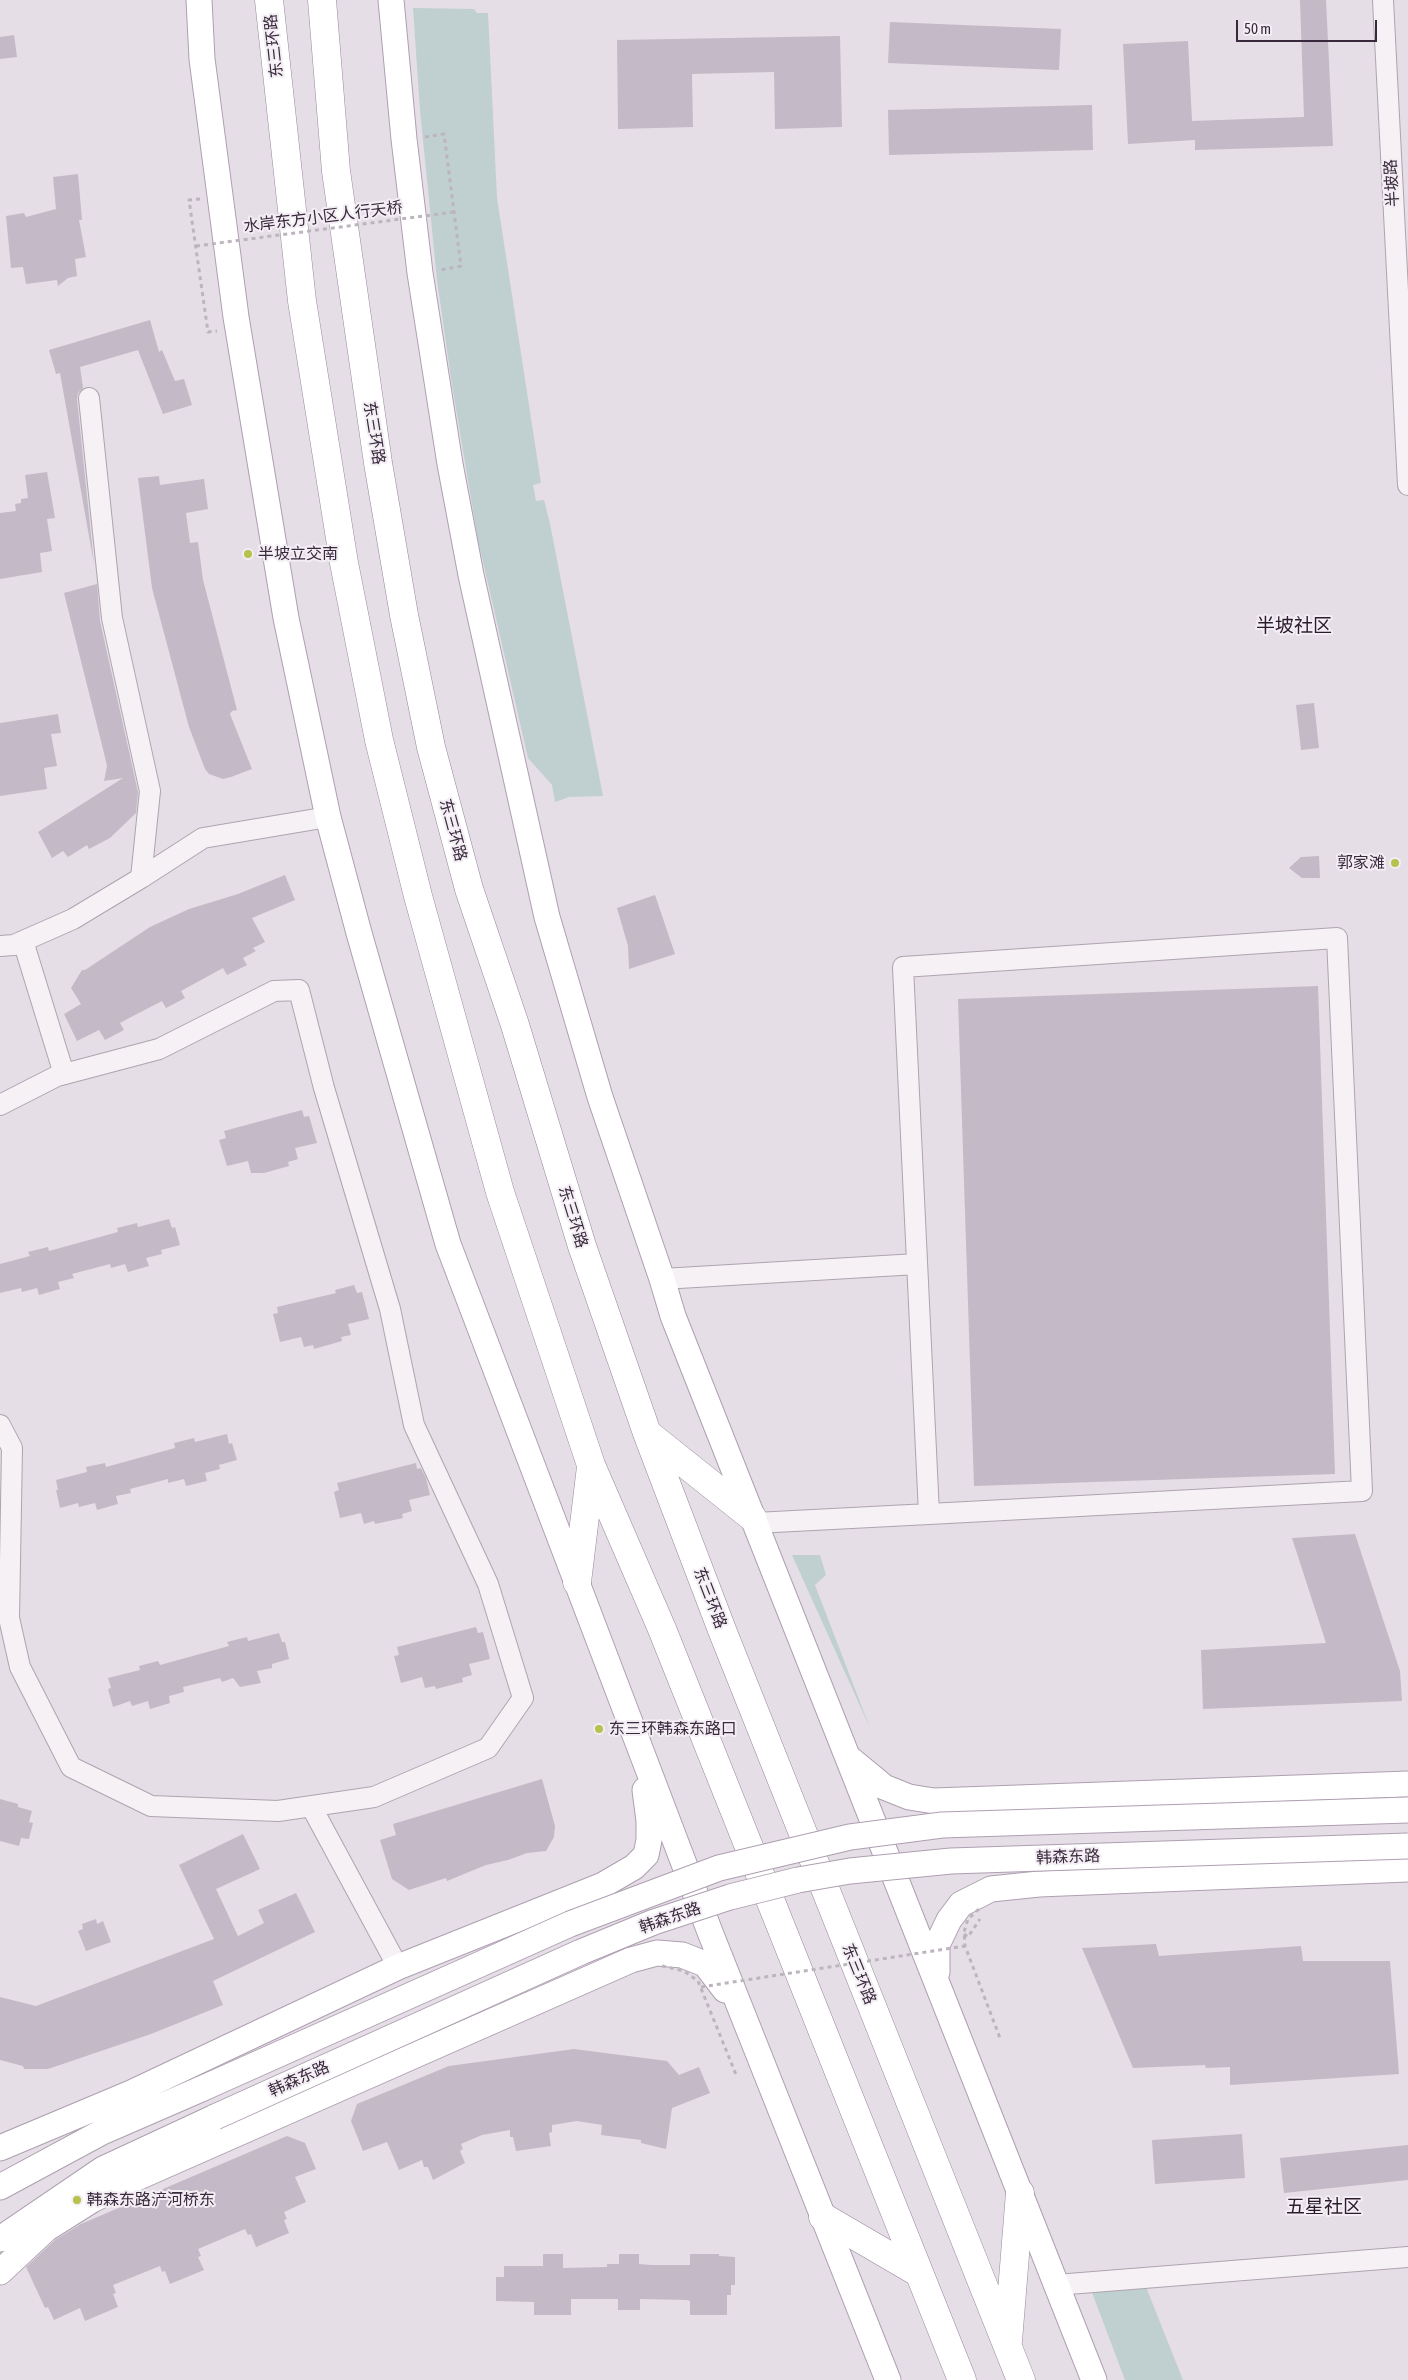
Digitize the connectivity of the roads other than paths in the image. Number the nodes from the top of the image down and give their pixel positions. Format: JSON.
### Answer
{"nodes":[{"id":1,"x":199,"y":0,"type":"edge"},
{"id":2,"x":269,"y":0,"type":"edge"},
{"id":3,"x":322,"y":0,"type":"edge"},
{"id":4,"x":391,"y":0,"type":"edge"},
{"id":5,"x":1383,"y":0,"type":"edge"},
{"id":6,"x":89,"y":398,"type":"dead end"},
{"id":7,"x":1408,"y":485,"type":"edge"},
{"id":8,"x":328,"y":817,"type":"junction"},
{"id":9,"x":141,"y":878,"type":"junction"},
{"id":10,"x":23,"y":941,"type":"junction"},
{"id":11,"x":0,"y":946,"type":"edge"},
{"id":12,"x":64,"y":1074,"type":"junction"},
{"id":13,"x":0,"y":1104,"type":"edge"},
{"id":14,"x":917,"y":1264,"type":"junction"},
{"id":15,"x":662,"y":1279,"type":"junction"},
{"id":16,"x":0,"y":1425,"type":"edge"},
{"id":17,"x":647,"y":1433,"type":"junction"},
{"id":18,"x":591,"y":1465,"type":"junction"},
{"id":19,"x":928,"y":1514,"type":"junction"},
{"id":20,"x":754,"y":1520,"type":"junction"},
{"id":21,"x":577,"y":1582,"type":"junction"},
{"id":22,"x":638,"y":1743,"type":"junction"},
{"id":23,"x":846,"y":1755,"type":"junction"},
{"id":24,"x":1408,"y":1784,"type":"edge"},
{"id":25,"x":311,"y":1806,"type":"junction"},
{"id":26,"x":1408,"y":1810,"type":"edge"},
{"id":27,"x":1408,"y":1846,"type":"edge"},
{"id":28,"x":1408,"y":1869,"type":"edge"},
{"id":29,"x":398,"y":1967,"type":"junction"},
{"id":30,"x":936,"y":1980,"type":"junction"},
{"id":31,"x":746,"y":2024,"type":"junction"},
{"id":32,"x":131,"y":2093,"type":"junction"},
{"id":33,"x":42,"y":2132,"type":"junction"},
{"id":34,"x":102,"y":2132,"type":"junction"},
{"id":35,"x":0,"y":2148,"type":"edge"},
{"id":36,"x":0,"y":2187,"type":"edge"},
{"id":37,"x":1020,"y":2193,"type":"junction"},
{"id":38,"x":823,"y":2217,"type":"junction"},
{"id":39,"x":0,"y":2240,"type":"edge"},
{"id":40,"x":1408,"y":2257,"type":"edge"},
{"id":41,"x":0,"y":2272,"type":"edge"},
{"id":42,"x":919,"y":2273,"type":"junction"},
{"id":43,"x":1056,"y":2285,"type":"junction"},
{"id":44,"x":1008,"y":2347,"type":"junction"},
{"id":45,"x":888,"y":2380,"type":"edge"},
{"id":46,"x":962,"y":2380,"type":"edge"},
{"id":47,"x":1021,"y":2380,"type":"edge"},
{"id":48,"x":1094,"y":2380,"type":"edge"}],
"edges":[{"from":1,"to":8,"type":"main road"},
{"from":2,"to":18,"type":"highway","name":"东三环路"},
{"from":3,"to":17,"type":"highway","name":"东三环路"},
{"from":4,"to":15,"type":"main road"},
{"from":5,"to":7,"type":"street","name":"半坡路"},
{"from":6,"to":9,"type":"street"},
{"from":8,"to":9,"type":"street"},
{"from":8,"to":21,"type":"main road"},
{"from":9,"to":10,"type":"street"},
{"from":10,"to":11,"type":"street"},
{"from":10,"to":12,"type":"street"},
{"from":12,"to":13,"type":"street"},
{"from":12,"to":25,"type":"street"},
{"from":14,"to":15,"type":"street"},
{"from":14,"to":19,"type":"street"},
{"from":14,"to":19,"type":"street"},
{"from":15,"to":20,"type":"main road"},
{"from":16,"to":25,"type":"street"},
{"from":17,"to":20,"type":"highway"},
{"from":17,"to":44,"type":"highway","name":"东三环路"},
{"from":18,"to":21,"type":"highway"},
{"from":18,"to":42,"type":"highway","name":"东三环路"},
{"from":19,"to":20,"type":"street"},
{"from":20,"to":23,"type":"main road"},
{"from":21,"to":22,"type":"main road"},
{"from":22,"to":29,"type":"main road"},
{"from":22,"to":31,"type":"main road"},
{"from":23,"to":24,"type":"main road"},
{"from":23,"to":30,"type":"main road"},
{"from":25,"to":29,"type":"street"},
{"from":26,"to":34,"type":"main road","name":"韩森东路","bridge":true},
{"from":27,"to":39,"type":"main road","name":"韩森东路","bridge":true},
{"from":28,"to":30,"type":"main road"},
{"from":29,"to":32,"type":"main road"},
{"from":30,"to":37,"type":"main road"},
{"from":31,"to":38,"type":"main road"},
{"from":31,"to":41,"type":"main road"},
{"from":32,"to":33,"type":"main road"},
{"from":32,"to":34,"type":"street"},
{"from":33,"to":34,"type":"street"},
{"from":33,"to":35,"type":"main road"},
{"from":34,"to":36,"type":"main road","name":"韩森东路"},
{"from":37,"to":43,"type":"main road"},
{"from":37,"to":44,"type":"highway"},
{"from":38,"to":42,"type":"highway"},
{"from":38,"to":45,"type":"main road"},
{"from":40,"to":43,"type":"street"},
{"from":42,"to":46,"type":"highway","name":"东三环路"},
{"from":43,"to":48,"type":"main road"},
{"from":44,"to":47,"type":"highway","name":"东三环路"}]}
